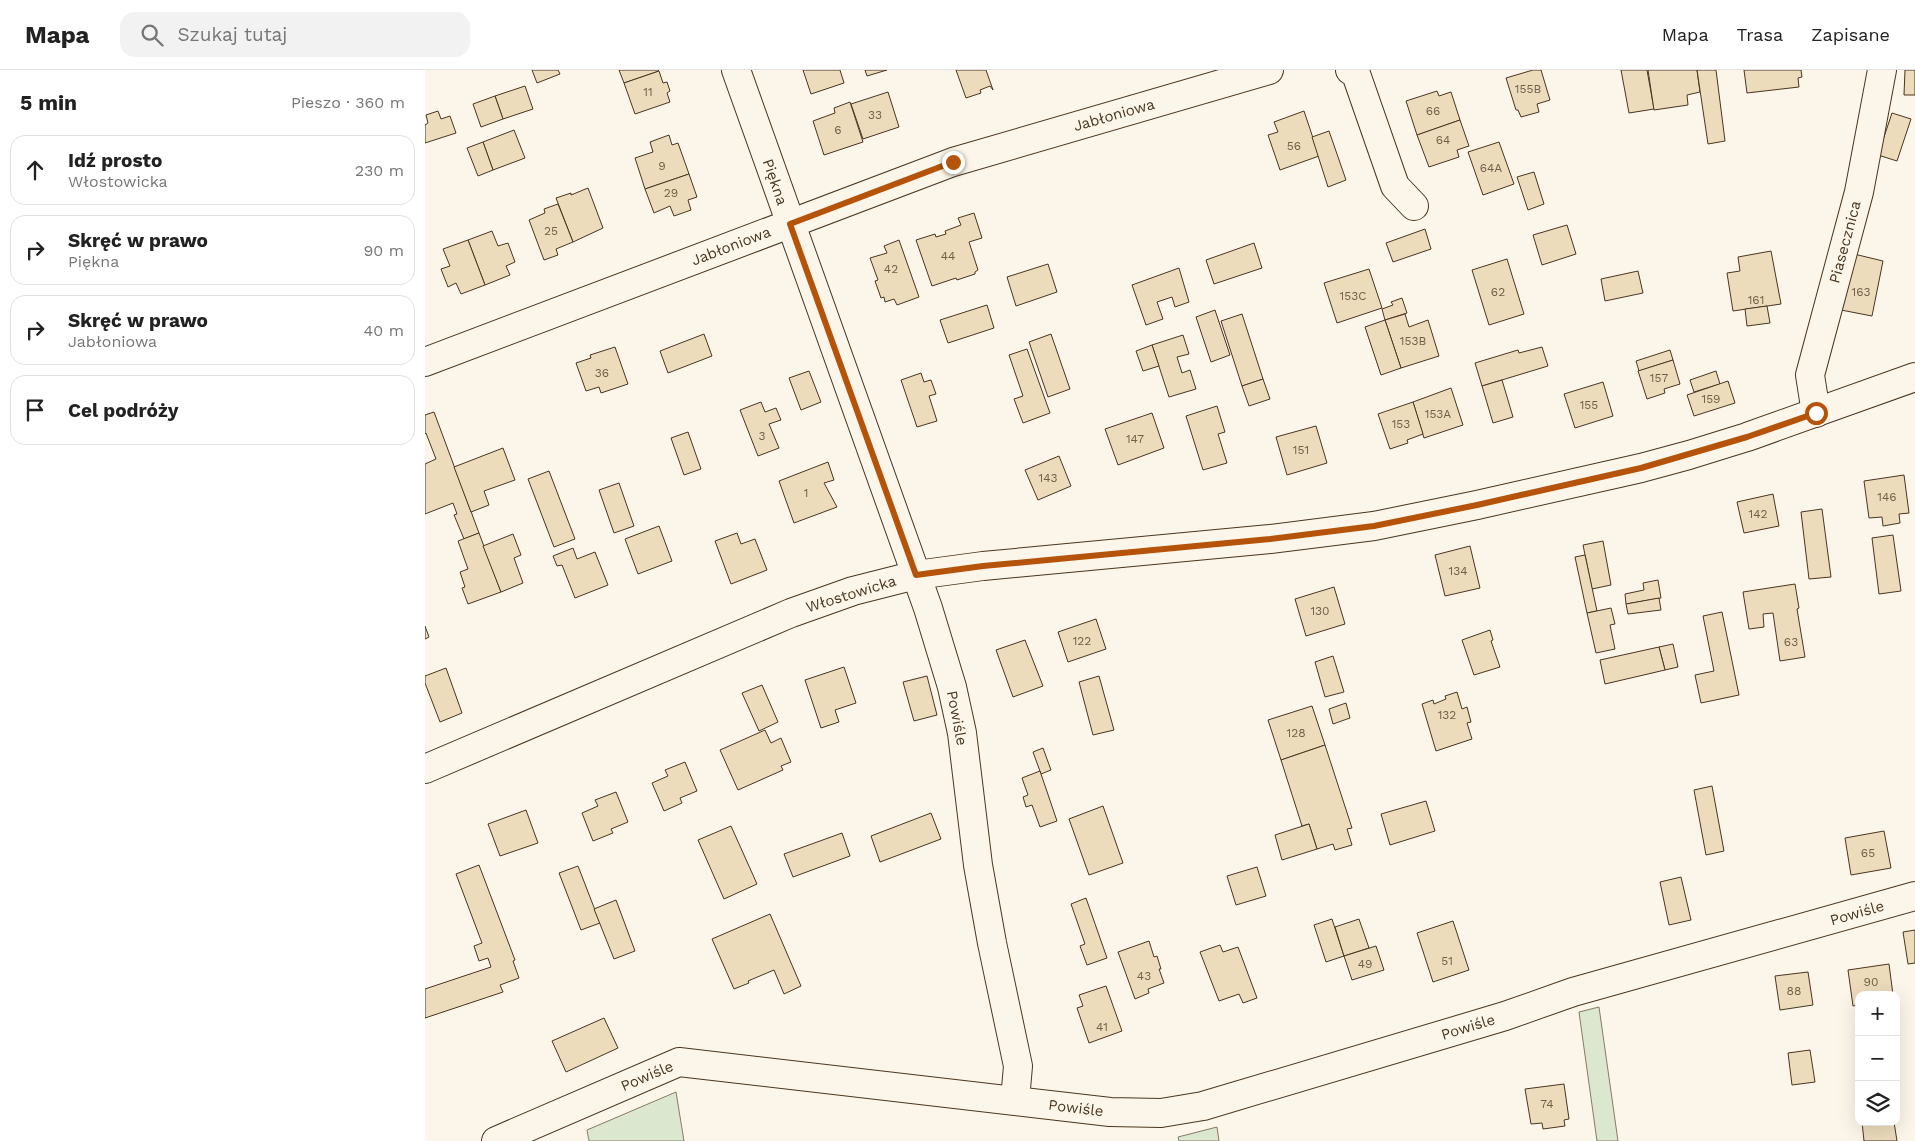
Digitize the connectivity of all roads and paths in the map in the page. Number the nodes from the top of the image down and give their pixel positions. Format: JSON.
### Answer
{"nodes":[{"id":1,"x":736,"y":70,"type":"edge"},
{"id":2,"x":1269,"y":70,"type":"edge"},
{"id":3,"x":1350,"y":70,"type":"edge"},
{"id":4,"x":1881,"y":70,"type":"edge"},
{"id":5,"x":1414,"y":206,"type":"dead end"},
{"id":6,"x":790,"y":224,"type":"junction"},
{"id":7,"x":425,"y":362,"type":"edge"},
{"id":8,"x":1915,"y":377,"type":"edge"},
{"id":9,"x":1816,"y":413,"type":"junction"},
{"id":10,"x":916,"y":575,"type":"junction"},
{"id":11,"x":425,"y":769,"type":"edge"},
{"id":12,"x":1915,"y":896,"type":"edge"},
{"id":13,"x":1015,"y":1100,"type":"junction"},
{"id":14,"x":497,"y":1141,"type":"edge"}],
"edges":[{"from":1,"to":6,"type":"street","name":"Piękna"},
{"from":2,"to":6,"type":"street","name":"Jabłoniowa"},
{"from":3,"to":5,"type":"street"},
{"from":4,"to":9,"type":"street","name":"Piasecznica"},
{"from":6,"to":7,"type":"street","name":"Jabłoniowa"},
{"from":6,"to":10,"type":"street","name":"Piękna"},
{"from":8,"to":9,"type":"street","name":"Włostowicka"},
{"from":9,"to":10,"type":"street","name":"Włostowicka"},
{"from":10,"to":11,"type":"street","name":"Włostowicka"},
{"from":10,"to":13,"type":"street","name":"Powiśle"},
{"from":12,"to":13,"type":"street","name":"Powiśle"},
{"from":13,"to":14,"type":"street","name":"Powiśle"}]}
